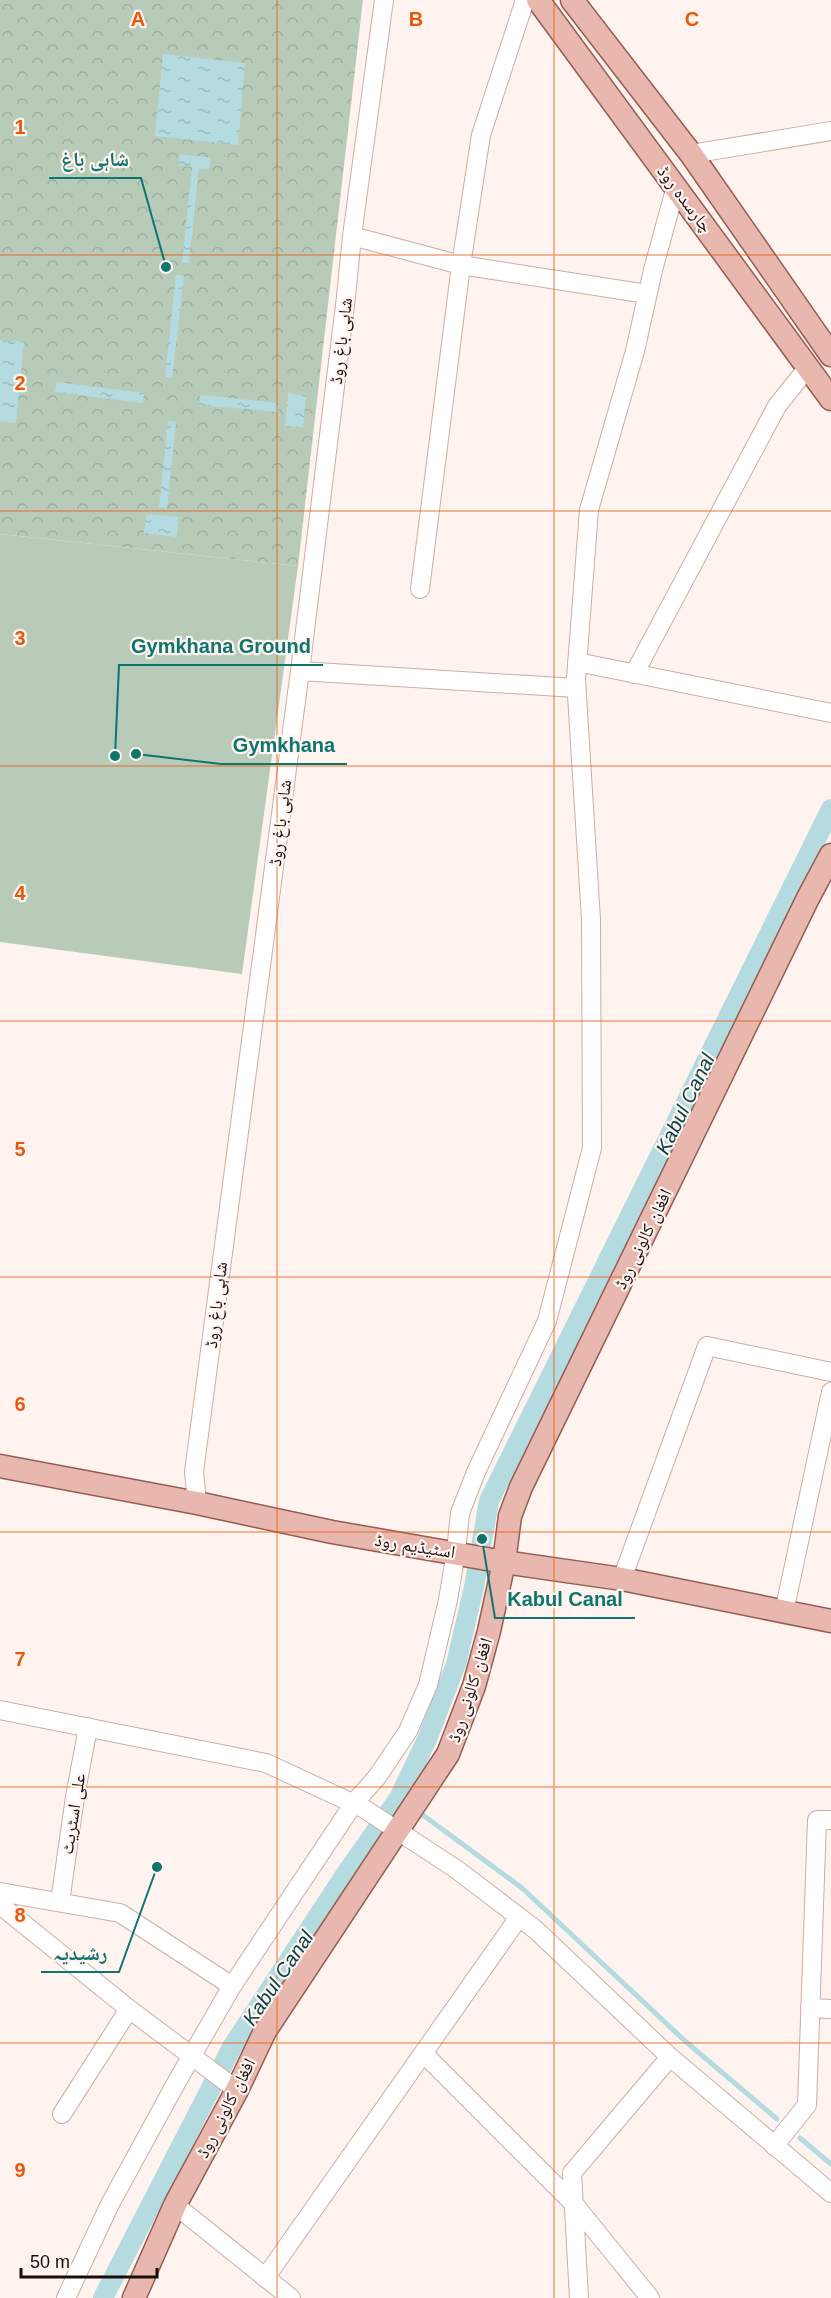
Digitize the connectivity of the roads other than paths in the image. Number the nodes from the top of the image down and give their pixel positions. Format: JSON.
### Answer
{"nodes":[{"id":1,"x":384,"y":0,"type":"edge"},
{"id":2,"x":525,"y":0,"type":"edge"},
{"id":3,"x":538,"y":0,"type":"edge"},
{"id":4,"x":572,"y":0,"type":"edge"},
{"id":5,"x":831,"y":131,"type":"edge"},
{"id":6,"x":691,"y":154,"type":"junction"},
{"id":7,"x":676,"y":186,"type":"junction"},
{"id":8,"x":351,"y":236,"type":"junction"},
{"id":9,"x":461,"y":265,"type":"junction"},
{"id":10,"x":647,"y":294,"type":"junction"},
{"id":11,"x":831,"y":355,"type":"edge"},
{"id":12,"x":808,"y":367,"type":"junction"},
{"id":13,"x":831,"y":399,"type":"edge"},
{"id":14,"x":420,"y":589,"type":"dead end"},
{"id":15,"x":577,"y":662,"type":"junction"},
{"id":16,"x":300,"y":671,"type":"junction"},
{"id":17,"x":634,"y":674,"type":"junction"},
{"id":18,"x":576,"y":688,"type":"junction"},
{"id":19,"x":831,"y":713,"type":"edge"},
{"id":20,"x":831,"y":855,"type":"edge"},
{"id":21,"x":831,"y":1372,"type":"edge"},
{"id":22,"x":831,"y":1392,"type":"edge"},
{"id":23,"x":0,"y":1466,"type":"edge"},
{"id":24,"x":823,"y":1469,"type":"edge"},
{"id":25,"x":197,"y":1503,"type":"junction"},
{"id":26,"x":456,"y":1552,"type":"junction"},
{"id":27,"x":500,"y":1561,"type":"junction"},
{"id":28,"x":622,"y":1579,"type":"junction"},
{"id":29,"x":784,"y":1612,"type":"junction"},
{"id":30,"x":831,"y":1621,"type":"edge"},
{"id":31,"x":0,"y":1710,"type":"edge"},
{"id":32,"x":88,"y":1727,"type":"junction"},
{"id":33,"x":358,"y":1805,"type":"junction"},
{"id":34,"x":831,"y":1820,"type":"edge"},
{"id":35,"x":395,"y":1828,"type":"junction"},
{"id":36,"x":0,"y":1892,"type":"edge"},
{"id":37,"x":60,"y":1902,"type":"junction"},
{"id":38,"x":0,"y":1905,"type":"edge"},
{"id":39,"x":519,"y":1917,"type":"junction"},
{"id":40,"x":232,"y":1986,"type":"junction"},
{"id":41,"x":810,"y":2008,"type":"junction"},
{"id":42,"x":831,"y":2008,"type":"edge"},
{"id":43,"x":129,"y":2009,"type":"junction"},
{"id":44,"x":423,"y":2053,"type":"junction"},
{"id":45,"x":670,"y":2057,"type":"junction"},
{"id":46,"x":194,"y":2059,"type":"junction"},
{"id":47,"x":235,"y":2089,"type":"junction"},
{"id":48,"x":62,"y":2114,"type":"dead end"},
{"id":49,"x":774,"y":2146,"type":"junction"},
{"id":50,"x":831,"y":2193,"type":"edge"},
{"id":51,"x":574,"y":2204,"type":"junction"},
{"id":52,"x":175,"y":2205,"type":"junction"},
{"id":53,"x":265,"y":2278,"type":"junction"},
{"id":54,"x":66,"y":2298,"type":"edge"},
{"id":55,"x":135,"y":2298,"type":"edge"},
{"id":56,"x":291,"y":2298,"type":"edge"},
{"id":57,"x":579,"y":2298,"type":"edge"},
{"id":58,"x":650,"y":2298,"type":"edge"}],
"edges":[{"from":1,"to":8,"type":"street","name":"شاہی باغ روڈ"},
{"from":2,"to":9,"type":"street"},
{"from":3,"to":7,"type":"main road","name":"چارسدہ روڈ"},
{"from":4,"to":6,"type":"main road","name":"چارسدہ روڈ"},
{"from":5,"to":6,"type":"street"},
{"from":6,"to":11,"type":"main road","name":"چارسدہ روڈ"},
{"from":7,"to":10,"type":"street"},
{"from":7,"to":12,"type":"main road","name":"چارسدہ روڈ"},
{"from":8,"to":9,"type":"street"},
{"from":8,"to":16,"type":"street","name":"شاہی باغ روڈ"},
{"from":9,"to":10,"type":"street"},
{"from":9,"to":14,"type":"street"},
{"from":10,"to":15,"type":"street"},
{"from":12,"to":13,"type":"main road","name":"چارسدہ روڈ"},
{"from":12,"to":17,"type":"street"},
{"from":15,"to":17,"type":"street"},
{"from":15,"to":18,"type":"street"},
{"from":16,"to":18,"type":"street"},
{"from":16,"to":25,"type":"street","name":"شاہی باغ روڈ"},
{"from":17,"to":19,"type":"street"},
{"from":18,"to":26,"type":"street"},
{"from":20,"to":27,"type":"main road","name":"افغان کالونی روڈ"},
{"from":21,"to":28,"type":"street"},
{"from":22,"to":24,"type":"street"},
{"from":23,"to":25,"type":"main road","name":"اسٹیڈیم روڈ"},
{"from":24,"to":29,"type":"street"},
{"from":25,"to":26,"type":"main road","name":"اسٹیڈیم روڈ"},
{"from":26,"to":27,"type":"main road","name":"اسٹیڈیم روڈ"},
{"from":26,"to":33,"type":"street"},
{"from":27,"to":28,"type":"main road","name":"اسٹیڈیم روڈ"},
{"from":27,"to":35,"type":"main road","name":"افغان کالونی روڈ"},
{"from":28,"to":29,"type":"main road","name":"اسٹیڈیم روڈ"},
{"from":29,"to":30,"type":"main road","name":"اسٹیڈیم روڈ"},
{"from":31,"to":32,"type":"street"},
{"from":32,"to":33,"type":"street"},
{"from":32,"to":37,"type":"street","name":"علی اسٹریٹ"},
{"from":33,"to":35,"type":"street"},
{"from":33,"to":40,"type":"street"},
{"from":34,"to":41,"type":"street"},
{"from":35,"to":39,"type":"street"},
{"from":35,"to":47,"type":"main road","name":"افغان کالونی روڈ"},
{"from":36,"to":37,"type":"street"},
{"from":37,"to":40,"type":"street"},
{"from":38,"to":43,"type":"street"},
{"from":39,"to":44,"type":"street"},
{"from":39,"to":45,"type":"street"},
{"from":40,"to":46,"type":"street"},
{"from":41,"to":42,"type":"street"},
{"from":41,"to":49,"type":"street"},
{"from":43,"to":46,"type":"street"},
{"from":43,"to":48,"type":"street"},
{"from":44,"to":51,"type":"street"},
{"from":44,"to":53,"type":"street"},
{"from":45,"to":49,"type":"street"},
{"from":45,"to":51,"type":"street"},
{"from":46,"to":47,"type":"street"},
{"from":46,"to":54,"type":"street"},
{"from":47,"to":52,"type":"main road","name":"افغان کالونی روڈ"},
{"from":49,"to":50,"type":"street"},
{"from":51,"to":57,"type":"street"},
{"from":51,"to":58,"type":"street"},
{"from":52,"to":53,"type":"street"},
{"from":52,"to":55,"type":"main road","name":"افغان کالونی روڈ"},
{"from":53,"to":56,"type":"street"}]}
